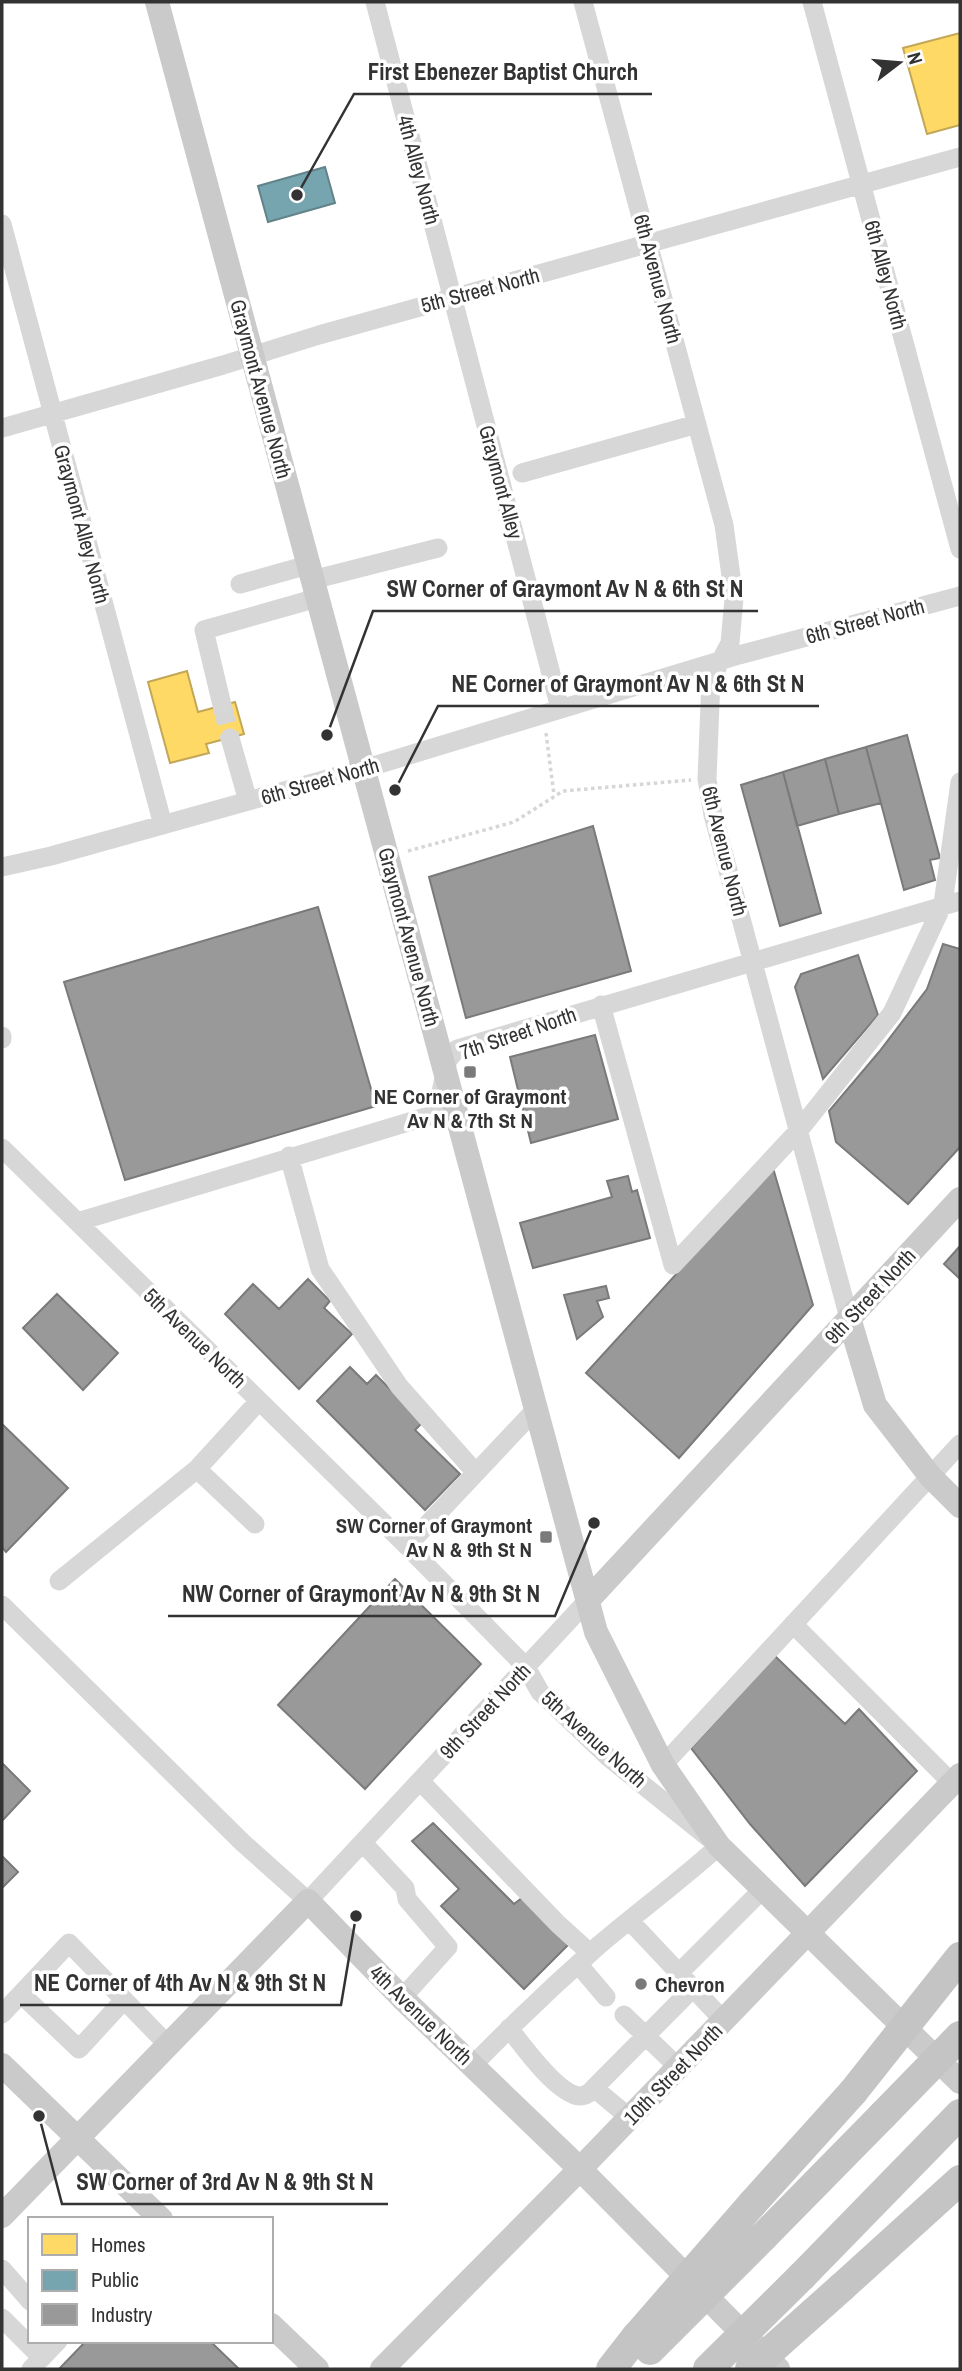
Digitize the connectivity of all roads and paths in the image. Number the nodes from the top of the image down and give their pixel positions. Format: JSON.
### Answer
{"nodes":[{"id":1,"x":157,"y":2,"type":"edge"},
{"id":2,"x":375,"y":2,"type":"edge"},
{"id":3,"x":583,"y":2,"type":"edge"},
{"id":4,"x":811,"y":2,"type":"edge"},
{"id":5,"x":960,"y":157,"type":"edge"},
{"id":6,"x":861,"y":186,"type":"junction"},
{"id":7,"x":2,"y":224,"type":"edge"},
{"id":8,"x":648,"y":242,"type":"junction"},
{"id":9,"x":452,"y":297,"type":"junction"},
{"id":10,"x":252,"y":356,"type":"junction"},
{"id":11,"x":53,"y":414,"type":"junction"},
{"id":12,"x":697,"y":424,"type":"junction"},
{"id":13,"x":2,"y":428,"type":"edge"},
{"id":14,"x":522,"y":473,"type":"dead end"},
{"id":15,"x":438,"y":548,"type":"dead end"},
{"id":16,"x":960,"y":549,"type":"edge"},
{"id":17,"x":313,"y":581,"type":"junction"},
{"id":18,"x":240,"y":584,"type":"dead end"},
{"id":19,"x":960,"y":596,"type":"edge"},
{"id":20,"x":720,"y":661,"type":"junction"},
{"id":21,"x":222,"y":705,"type":"tunnel mouth"},
{"id":22,"x":552,"y":711,"type":"junction"},
{"id":23,"x":230,"y":738,"type":"tunnel mouth"},
{"id":24,"x":363,"y":769,"type":"junction"},
{"id":25,"x":707,"y":779,"type":"junction"},
{"id":26,"x":960,"y":782,"type":"edge"},
{"id":27,"x":554,"y":794,"type":"junction"},
{"id":28,"x":248,"y":801,"type":"junction"},
{"id":29,"x":163,"y":825,"type":"junction"},
{"id":30,"x":387,"y":856,"type":"junction"},
{"id":31,"x":2,"y":867,"type":"edge"},
{"id":32,"x":952,"y":902,"type":"edge"},
{"id":33,"x":753,"y":961,"type":"junction"},
{"id":34,"x":601,"y":1005,"type":"junction"},
{"id":35,"x":445,"y":1071,"type":"junction"},
{"id":36,"x":800,"y":1129,"type":"junction"},
{"id":37,"x":2,"y":1148,"type":"edge"},
{"id":38,"x":289,"y":1157,"type":"junction"},
{"id":39,"x":960,"y":1199,"type":"edge"},
{"id":40,"x":77,"y":1222,"type":"junction"},
{"id":41,"x":849,"y":1318,"type":"junction"},
{"id":42,"x":259,"y":1401,"type":"junction"},
{"id":43,"x":536,"y":1409,"type":"junction"},
{"id":44,"x":960,"y":1444,"type":"edge"},
{"id":45,"x":197,"y":1469,"type":"junction"},
{"id":46,"x":476,"y":1473,"type":"junction"},
{"id":47,"x":930,"y":1476,"type":"junction"},
{"id":48,"x":960,"y":1506,"type":"edge"},
{"id":49,"x":255,"y":1524,"type":"dead end"},
{"id":50,"x":407,"y":1546,"type":"junction"},
{"id":51,"x":59,"y":1581,"type":"dead end"},
{"id":52,"x":588,"y":1600,"type":"junction"},
{"id":53,"x":2,"y":1605,"type":"edge"},
{"id":54,"x":793,"y":1624,"type":"junction"},
{"id":55,"x":526,"y":1667,"type":"junction"},
{"id":56,"x":663,"y":1765,"type":"junction"},
{"id":57,"x":956,"y":1779,"type":"edge"},
{"id":58,"x":420,"y":1781,"type":"junction"},
{"id":59,"x":363,"y":1843,"type":"junction"},
{"id":60,"x":719,"y":1846,"type":"junction"},
{"id":61,"x":763,"y":1889,"type":"junction"},
{"id":62,"x":308,"y":1901,"type":"junction"},
{"id":63,"x":630,"y":1921,"type":"junction"},
{"id":64,"x":808,"y":1934,"type":"junction"},
{"id":65,"x":960,"y":1957,"type":"edge"},
{"id":66,"x":584,"y":1959,"type":"junction"},
{"id":67,"x":680,"y":1972,"type":"junction"},
{"id":68,"x":694,"y":1987,"type":"junction"},
{"id":69,"x":24,"y":1991,"type":"junction"},
{"id":70,"x":606,"y":1997,"type":"dead end"},
{"id":71,"x":402,"y":1998,"type":"junction"},
{"id":72,"x":124,"y":2000,"type":"junction"},
{"id":73,"x":2,"y":2014,"type":"edge"},
{"id":74,"x":624,"y":2015,"type":"dead end"},
{"id":75,"x":724,"y":2021,"type":"junction"},
{"id":76,"x":509,"y":2028,"type":"junction"},
{"id":77,"x":645,"y":2036,"type":"junction"},
{"id":78,"x":960,"y":2036,"type":"edge"},
{"id":79,"x":167,"y":2044,"type":"junction"},
{"id":80,"x":2,"y":2065,"type":"edge"},
{"id":81,"x":473,"y":2066,"type":"junction"},
{"id":82,"x":678,"y":2068,"type":"junction"},
{"id":83,"x":960,"y":2082,"type":"edge"},
{"id":84,"x":594,"y":2088,"type":"junction"},
{"id":85,"x":960,"y":2114,"type":"edge"},
{"id":86,"x":630,"y":2118,"type":"junction"},
{"id":87,"x":78,"y":2138,"type":"junction"},
{"id":88,"x":580,"y":2169,"type":"junction"},
{"id":89,"x":957,"y":2183,"type":"edge"},
{"id":90,"x":2,"y":2216,"type":"edge"},
{"id":91,"x":159,"y":2217,"type":"edge"},
{"id":92,"x":2,"y":2269,"type":"edge"},
{"id":93,"x":16,"y":2289,"type":"edge"},
{"id":94,"x":2,"y":2318,"type":"edge"},
{"id":95,"x":273,"y":2327,"type":"edge"},
{"id":96,"x":56,"y":2343,"type":"edge"},
{"id":97,"x":638,"y":2352,"type":"edge"},
{"id":98,"x":36,"y":2364,"type":"edge"},
{"id":99,"x":317,"y":2369,"type":"edge"},
{"id":100,"x":382,"y":2369,"type":"edge"},
{"id":101,"x":611,"y":2369,"type":"edge"},
{"id":102,"x":708,"y":2369,"type":"edge"},
{"id":103,"x":750,"y":2369,"type":"edge"},
{"id":104,"x":778,"y":2369,"type":"edge"}],
"edges":[{"from":1,"to":10,"type":"main road","name":"Graymont Avenue North"},
{"from":2,"to":9,"type":"street","name":"4th Alley North"},
{"from":3,"to":8,"type":"street","name":"6th Avenue North"},
{"from":4,"to":6,"type":"street","name":"6th Alley North"},
{"from":5,"to":6,"type":"street","name":"5th Street North"},
{"from":6,"to":8,"type":"street","name":"5th Street North"},
{"from":6,"to":16,"type":"street","name":"6th Alley North"},
{"from":7,"to":11,"type":"street","name":"Graymont Alley North"},
{"from":8,"to":9,"type":"street","name":"5th Street North"},
{"from":8,"to":12,"type":"street","name":"6th Avenue North"},
{"from":9,"to":10,"type":"street","name":"5th Street North"},
{"from":9,"to":22,"type":"street","name":"Graymont Alley"},
{"from":10,"to":11,"type":"street","name":"5th Street North"},
{"from":10,"to":17,"type":"main road","name":"Graymont Avenue North"},
{"from":11,"to":13,"type":"street","name":"5th Street North"},
{"from":11,"to":29,"type":"street","name":"Graymont Alley North"},
{"from":12,"to":14,"type":"street"},
{"from":12,"to":20,"type":"street","name":"6th Avenue North"},
{"from":15,"to":17,"type":"street"},
{"from":17,"to":18,"type":"street"},
{"from":17,"to":21,"type":"street"},
{"from":17,"to":24,"type":"main road","name":"Graymont Avenue North"},
{"from":19,"to":20,"type":"street","name":"6th Street North"},
{"from":20,"to":22,"type":"street","name":"6th Street North"},
{"from":20,"to":25,"type":"street","name":"6th Avenue North"},
{"from":22,"to":24,"type":"street","name":"6th Street North"},
{"from":22,"to":27,"type":"path"},
{"from":23,"to":28,"type":"street"},
{"from":24,"to":28,"type":"street","name":"6th Street North"},
{"from":24,"to":30,"type":"main road","name":"Graymont Avenue North"},
{"from":25,"to":27,"type":"path"},
{"from":25,"to":33,"type":"street","name":"6th Avenue North"},
{"from":26,"to":32,"type":"street"},
{"from":27,"to":30,"type":"path"},
{"from":28,"to":29,"type":"street","name":"6th Street North"},
{"from":29,"to":31,"type":"street","name":"6th Street North"},
{"from":30,"to":35,"type":"main road","name":"Graymont Avenue North"},
{"from":32,"to":33,"type":"street","name":"7th Street North"},
{"from":32,"to":36,"type":"street"},
{"from":33,"to":34,"type":"street","name":"7th Street North"},
{"from":33,"to":36,"type":"street","name":"6th Avenue North"},
{"from":34,"to":35,"type":"street","name":"7th Street North"},
{"from":34,"to":36,"type":"street"},
{"from":35,"to":38,"type":"street","name":"7th Street North"},
{"from":35,"to":43,"type":"main road","name":"Graymont Avenue North"},
{"from":36,"to":41,"type":"street","name":"6th Avenue North"},
{"from":37,"to":40,"type":"street","name":"5th Avenue North"},
{"from":38,"to":40,"type":"street","name":"7th Street North"},
{"from":38,"to":46,"type":"street"},
{"from":39,"to":41,"type":"main road","name":"9th Street North"},
{"from":40,"to":42,"type":"street","name":"5th Avenue North"},
{"from":41,"to":47,"type":"main road","name":"6th Avenue North"},
{"from":41,"to":52,"type":"main road","name":"9th Street North"},
{"from":42,"to":45,"type":"street"},
{"from":42,"to":50,"type":"street","name":"5th Avenue North"},
{"from":43,"to":46,"type":"street"},
{"from":43,"to":52,"type":"main road","name":"Graymont Avenue North"},
{"from":44,"to":47,"type":"street"},
{"from":45,"to":49,"type":"street"},
{"from":45,"to":51,"type":"street"},
{"from":46,"to":50,"type":"street"},
{"from":47,"to":48,"type":"main road","name":"6th Avenue North"},
{"from":47,"to":54,"type":"street"},
{"from":50,"to":55,"type":"street","name":"5th Avenue North"},
{"from":52,"to":55,"type":"street","name":"9th Street North"},
{"from":52,"to":56,"type":"main road","name":"Graymont Avenue North"},
{"from":53,"to":62,"type":"street","name":"4th Avenue North"},
{"from":54,"to":56,"type":"street"},
{"from":54,"to":57,"type":"street"},
{"from":55,"to":58,"type":"street","name":"9th Street North"},
{"from":55,"to":60,"type":"street","name":"5th Avenue North"},
{"from":56,"to":60,"type":"main road","name":"Graymont Avenue North"},
{"from":57,"to":64,"type":"main road","name":"10th Street North"},
{"from":58,"to":59,"type":"street","name":"9th Street North"},
{"from":58,"to":66,"type":"street"},
{"from":59,"to":62,"type":"street","name":"9th Street North"},
{"from":59,"to":71,"type":"street"},
{"from":60,"to":61,"type":"main road","name":"5th Avenue North"},
{"from":60,"to":63,"type":"street"},
{"from":61,"to":64,"type":"main road","name":"5th Avenue North"},
{"from":61,"to":67,"type":"street"},
{"from":62,"to":71,"type":"main road","name":"4th Avenue North"},
{"from":62,"to":79,"type":"main road","name":"9th Street North"},
{"from":63,"to":66,"type":"street"},
{"from":63,"to":67,"type":"street"},
{"from":64,"to":75,"type":"main road","name":"10th Street North"},
{"from":64,"to":83,"type":"main road","name":"5th Avenue North"},
{"from":65,"to":97,"type":"highway","bridge":true},
{"from":66,"to":70,"type":"street"},
{"from":66,"to":76,"type":"street"},
{"from":67,"to":68,"type":"street"},
{"from":68,"to":75,"type":"street"},
{"from":68,"to":77,"type":"street"},
{"from":69,"to":72,"type":"street"},
{"from":69,"to":72,"type":"street"},
{"from":69,"to":73,"type":"street"},
{"from":71,"to":81,"type":"main road","name":"4th Avenue North"},
{"from":72,"to":79,"type":"street"},
{"from":74,"to":77,"type":"street"},
{"from":75,"to":82,"type":"main road","name":"10th Street North"},
{"from":76,"to":81,"type":"street"},
{"from":76,"to":84,"type":"street"},
{"from":77,"to":82,"type":"street"},
{"from":77,"to":84,"type":"street"},
{"from":78,"to":97,"type":"highway","bridge":true},
{"from":79,"to":87,"type":"main road","name":"9th Street North"},
{"from":80,"to":87,"type":"main road"},
{"from":81,"to":88,"type":"main road","name":"4th Avenue North"},
{"from":82,"to":86,"type":"main road","name":"10th Street North"},
{"from":84,"to":86,"type":"street"},
{"from":85,"to":102,"type":"highway","bridge":true},
{"from":86,"to":88,"type":"main road","name":"10th Street North"},
{"from":87,"to":90,"type":"main road","name":"9th Street North"},
{"from":87,"to":91,"type":"main road"},
{"from":88,"to":100,"type":"main road","name":"10th Street North"},
{"from":88,"to":104,"type":"main road","name":"4th Avenue North"},
{"from":89,"to":103,"type":"highway","bridge":true},
{"from":92,"to":93,"type":"street"},
{"from":94,"to":98,"type":"street"},
{"from":95,"to":99,"type":"main road"},
{"from":96,"to":98,"type":"street"},
{"from":97,"to":101,"type":"highway"}]}
